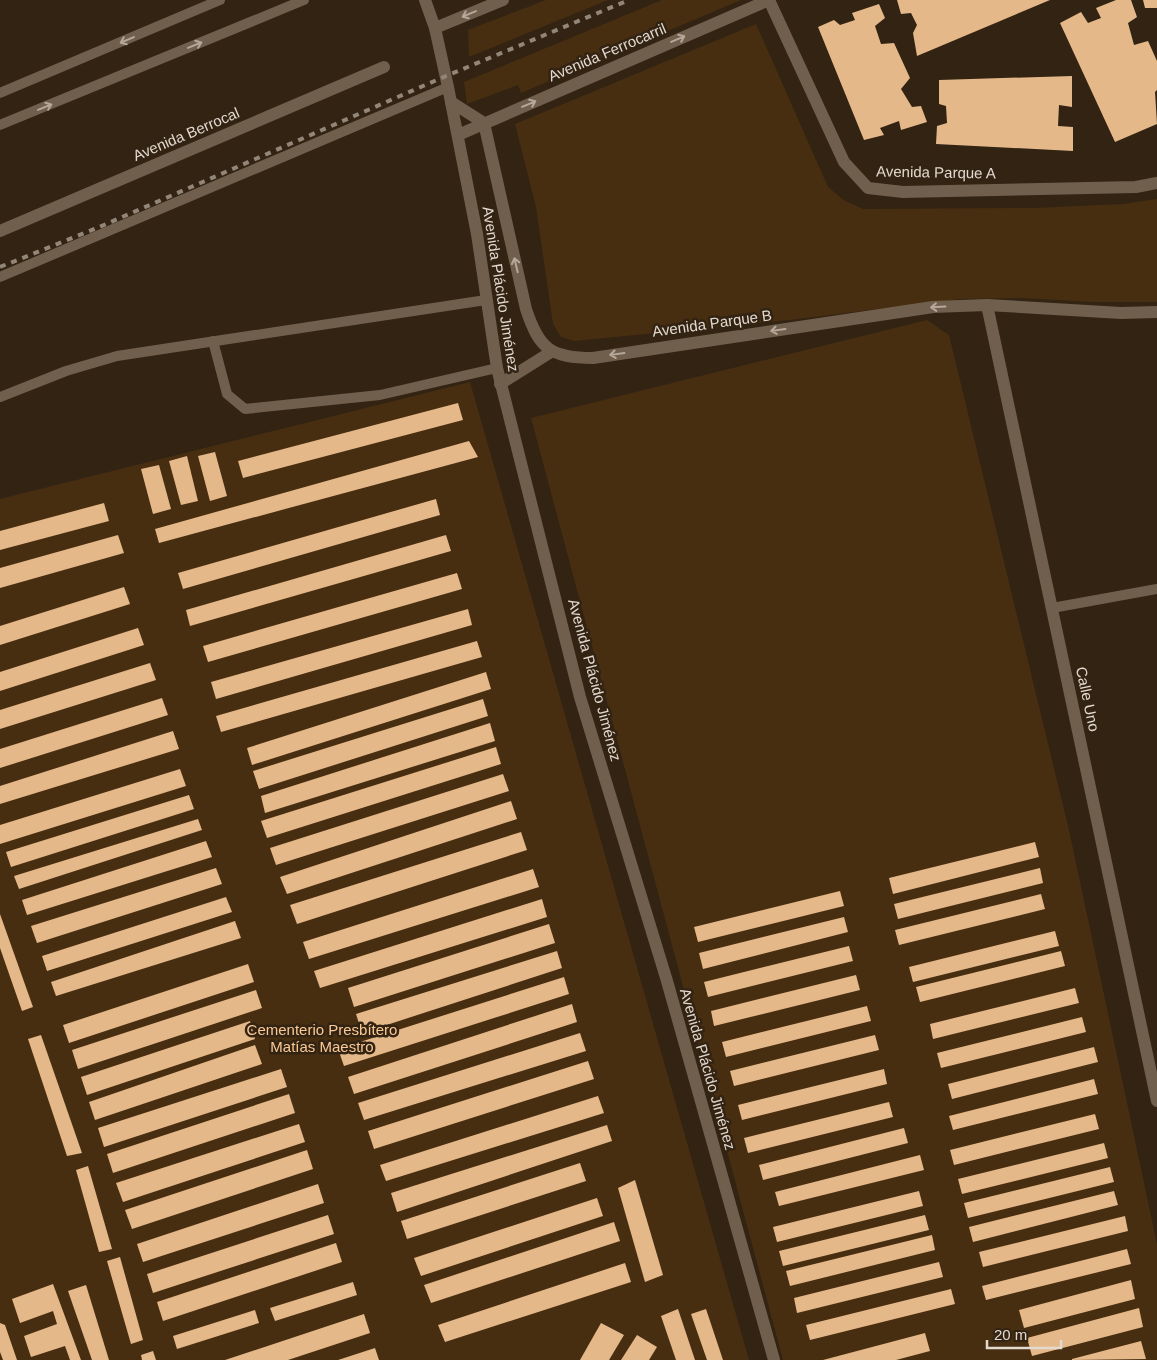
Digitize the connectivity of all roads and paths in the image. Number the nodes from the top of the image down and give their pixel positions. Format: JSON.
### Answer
{"nodes":[{"id":1,"x":220,"y":0,"type":"edge"},
{"id":2,"x":304,"y":0,"type":"edge"},
{"id":3,"x":424,"y":0,"type":"edge"},
{"id":4,"x":503,"y":0,"type":"edge"},
{"id":5,"x":769,"y":0,"type":"edge"},
{"id":6,"x":435,"y":28,"type":"junction"},
{"id":7,"x":384,"y":67,"type":"dead end"},
{"id":8,"x":448,"y":87,"type":"junction"},
{"id":9,"x":0,"y":93,"type":"edge"},
{"id":10,"x":451,"y":102,"type":"junction"},
{"id":11,"x":484,"y":123,"type":"junction"},
{"id":12,"x":0,"y":125,"type":"edge"},
{"id":13,"x":458,"y":135,"type":"junction"},
{"id":14,"x":1157,"y":183,"type":"edge"},
{"id":15,"x":0,"y":231,"type":"edge"},
{"id":16,"x":0,"y":277,"type":"edge"},
{"id":17,"x":486,"y":300,"type":"junction"},
{"id":18,"x":987,"y":304,"type":"junction"},
{"id":19,"x":1157,"y":312,"type":"edge"},
{"id":20,"x":213,"y":341,"type":"junction"},
{"id":21,"x":550,"y":352,"type":"junction"},
{"id":22,"x":497,"y":368,"type":"junction"},
{"id":23,"x":500,"y":384,"type":"junction"},
{"id":24,"x":0,"y":397,"type":"edge"},
{"id":25,"x":1157,"y":589,"type":"edge"},
{"id":26,"x":1052,"y":608,"type":"junction"},
{"id":27,"x":1157,"y":1100,"type":"edge"},
{"id":28,"x":774,"y":1360,"type":"edge"}],
"edges":[{"from":1,"to":9,"type":"lane","one_way":true},
{"from":12,"to":2,"type":"lane","one_way":true},
{"from":3,"to":6,"type":"street","name":"Avenida Plácido Jiménez"},
{"from":4,"to":6,"type":"street","one_way":true},
{"from":11,"to":5,"type":"street","name":"Avenida Ferrocarril","one_way":true},
{"from":5,"to":14,"type":"street","name":"Avenida Parque A"},
{"from":6,"to":8,"type":"street","name":"Avenida Plácido Jiménez"},
{"from":7,"to":15,"type":"street","name":"Avenida Berrocal"},
{"from":8,"to":10,"type":"street","name":"Avenida Plácido Jiménez"},
{"from":8,"to":16,"type":"lane"},
{"from":10,"to":11,"type":"street"},
{"from":10,"to":13,"type":"street","name":"Avenida Plácido Jiménez"},
{"from":11,"to":13,"type":"street","name":"Avenida Ferrocarril"},
{"from":21,"to":11,"type":"street","one_way":true},
{"from":13,"to":17,"type":"street","name":"Avenida Plácido Jiménez"},
{"from":17,"to":20,"type":"lane"},
{"from":17,"to":22,"type":"street","name":"Avenida Plácido Jiménez"},
{"from":18,"to":19,"type":"street","name":"Avenida Parque B"},
{"from":18,"to":21,"type":"street","name":"Avenida Parque B","one_way":true},
{"from":18,"to":26,"type":"street","name":"Calle Uno"},
{"from":20,"to":22,"type":"lane"},
{"from":20,"to":24,"type":"lane"},
{"from":21,"to":23,"type":"street"},
{"from":22,"to":23,"type":"street","name":"Avenida Plácido Jiménez"},
{"from":23,"to":28,"type":"street","name":"Avenida Plácido Jiménez"},
{"from":25,"to":26,"type":"lane"},
{"from":26,"to":27,"type":"street","name":"Calle Uno"}]}
